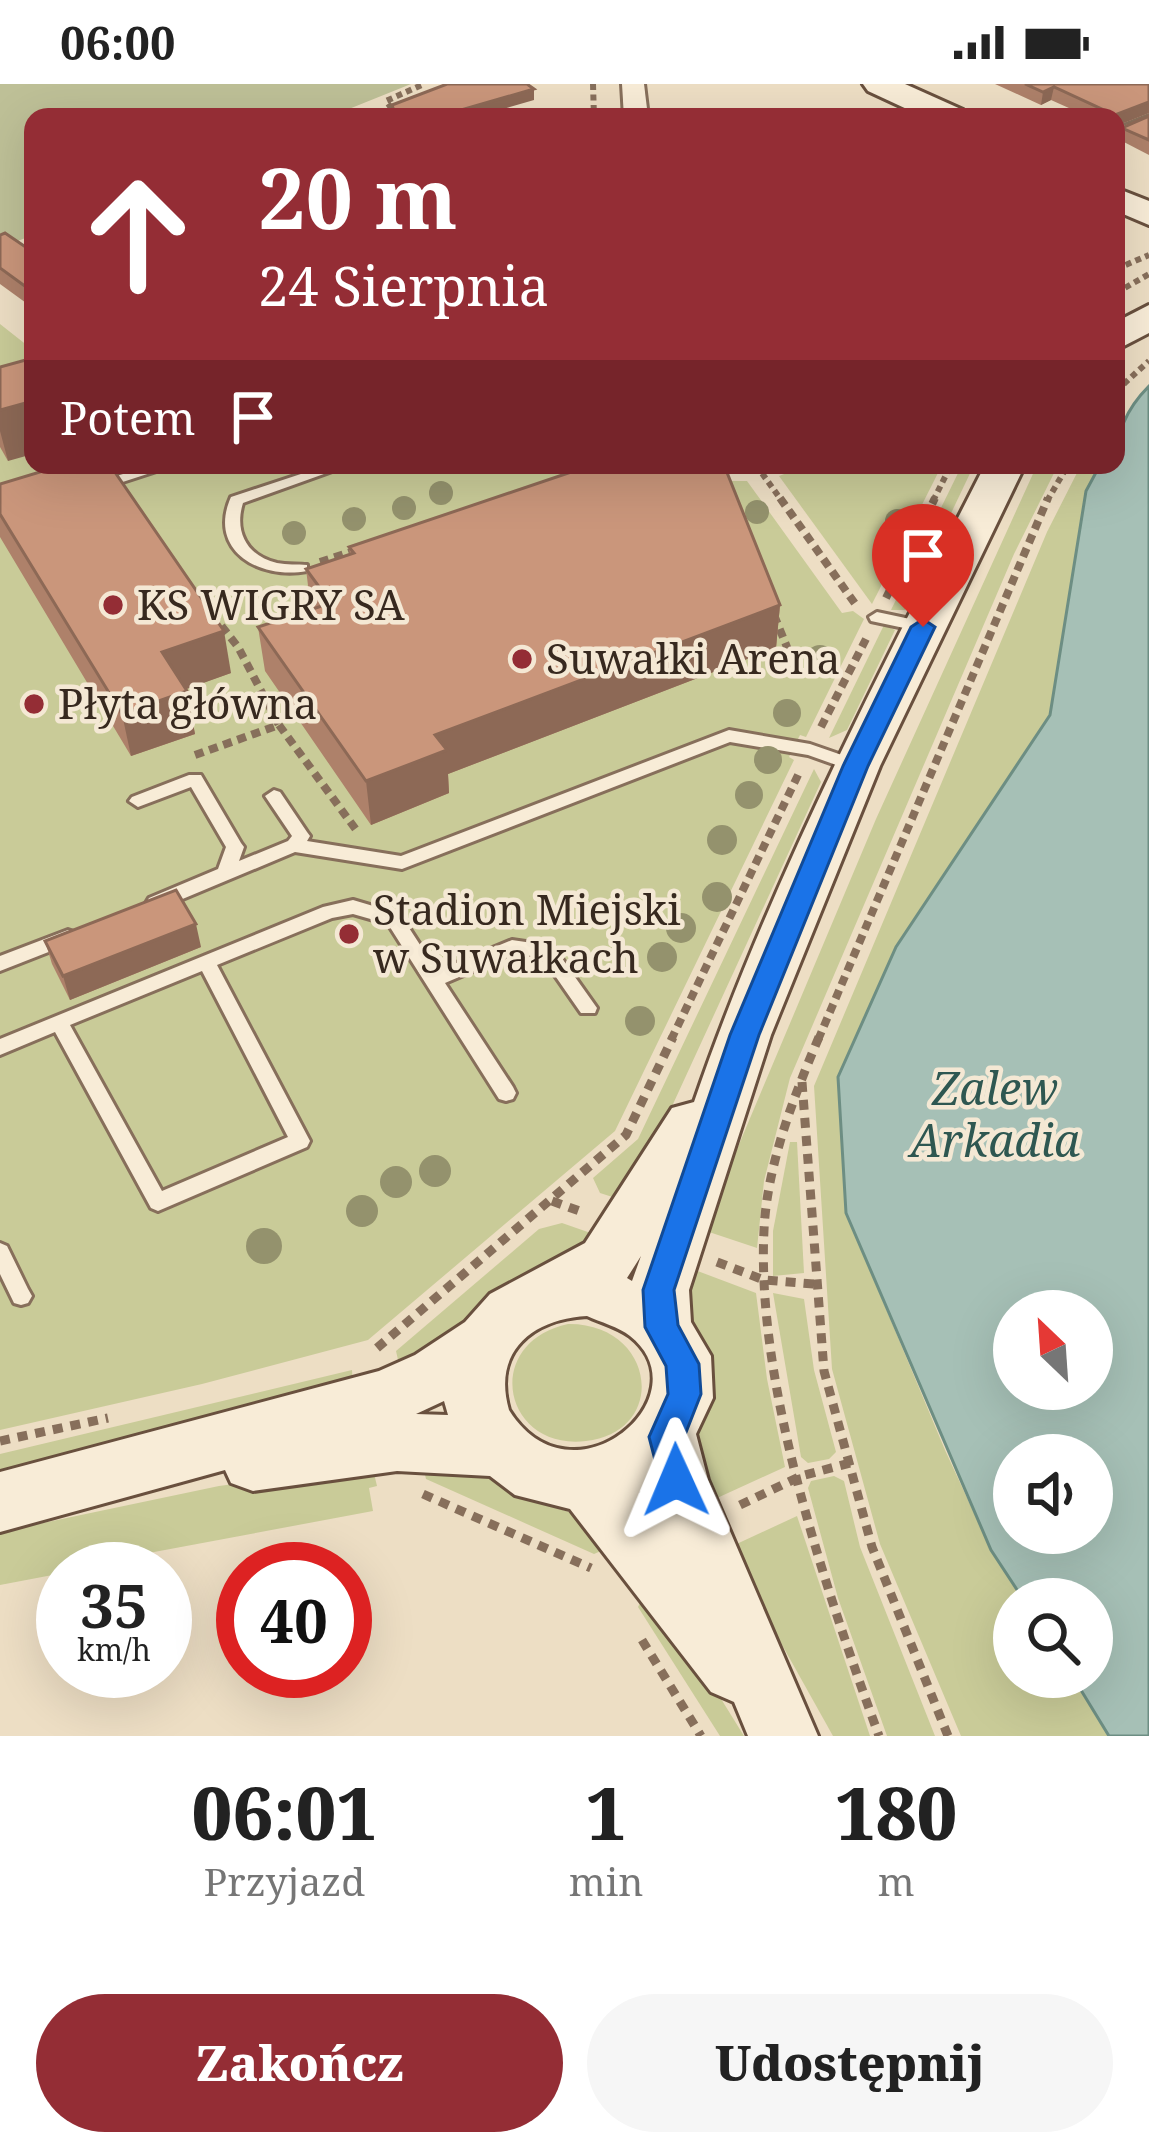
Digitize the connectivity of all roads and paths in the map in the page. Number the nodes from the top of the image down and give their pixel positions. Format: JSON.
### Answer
{"nodes":[{"id":1,"x":424,"y":84,"type":"edge"},
{"id":2,"x":879,"y":84,"type":"edge"},
{"id":3,"x":391,"y":108,"type":"edge"},
{"id":4,"x":926,"y":108,"type":"edge"},
{"id":5,"x":1149,"y":361,"type":"edge"},
{"id":6,"x":1125,"y":383,"type":"edge"},
{"id":7,"x":138,"y":474,"type":"edge"},
{"id":8,"x":315,"y":474,"type":"edge"},
{"id":9,"x":762,"y":474,"type":"edge"},
{"id":10,"x":948,"y":474,"type":"edge"},
{"id":11,"x":999,"y":474,"type":"edge"},
{"id":12,"x":1063,"y":474,"type":"edge"},
{"id":13,"x":82,"y":491,"type":"edge"},
{"id":14,"x":369,"y":546,"type":"edge"},
{"id":15,"x":302,"y":568,"type":"joint"},
{"id":16,"x":202,"y":600,"type":"edge"},
{"id":17,"x":773,"y":613,"type":"edge"},
{"id":18,"x":900,"y":622,"type":"junction"},
{"id":19,"x":791,"y":658,"type":"dead end"},
{"id":20,"x":279,"y":725,"type":"junction"},
{"id":21,"x":810,"y":750,"type":"junction"},
{"id":22,"x":179,"y":761,"type":"dead end"},
{"id":23,"x":856,"y":766,"type":"junction"},
{"id":24,"x":274,"y":796,"type":"dead end"},
{"id":25,"x":138,"y":801,"type":"dead end"},
{"id":26,"x":362,"y":838,"type":"dead end"},
{"id":27,"x":294,"y":845,"type":"junction"},
{"id":28,"x":225,"y":876,"type":"junction"},
{"id":29,"x":143,"y":908,"type":"edge"},
{"id":30,"x":82,"y":932,"type":"edge"},
{"id":31,"x":207,"y":963,"type":"junction"},
{"id":32,"x":0,"y":964,"type":"edge"},
{"id":33,"x":433,"y":980,"type":"junction"},
{"id":34,"x":588,"y":1007,"type":"dead end"},
{"id":35,"x":59,"y":1022,"type":"junction"},
{"id":36,"x":745,"y":1035,"type":"junction"},
{"id":37,"x":0,"y":1047,"type":"edge"},
{"id":38,"x":802,"y":1077,"type":"junction"},
{"id":39,"x":506,"y":1093,"type":"dead end"},
{"id":40,"x":0,"y":1252,"type":"edge"},
{"id":41,"x":559,"y":1291,"type":"junction"},
{"id":42,"x":21,"y":1296,"type":"dead end"},
{"id":43,"x":662,"y":1327,"type":"junction"},
{"id":44,"x":484,"y":1342,"type":"junction"},
{"id":45,"x":374,"y":1350,"type":"dead end"},
{"id":46,"x":123,"y":1415,"type":"dead end"},
{"id":47,"x":665,"y":1437,"type":"junction"},
{"id":48,"x":0,"y":1442,"type":"edge"},
{"id":49,"x":499,"y":1447,"type":"junction"},
{"id":50,"x":584,"y":1479,"type":"junction"},
{"id":51,"x":62,"y":1488,"type":"junction"},
{"id":52,"x":0,"y":1502,"type":"edge"},
{"id":53,"x":633,"y":1627,"type":"dead end"},
{"id":54,"x":781,"y":1731,"type":"edge"},
{"id":55,"x":701,"y":1736,"type":"edge"},
{"id":56,"x":879,"y":1736,"type":"edge"},
{"id":57,"x":948,"y":1736,"type":"edge"}],
"edges":[{"from":1,"to":3,"type":"path"},
{"from":2,"to":4,"type":"main road"},
{"from":5,"to":6,"type":"path"},
{"from":7,"to":13,"type":"lane"},
{"from":8,"to":15,"type":"lane"},
{"from":9,"to":18,"type":"path"},
{"from":10,"to":18,"type":"path"},
{"from":11,"to":18,"type":"main road"},
{"from":12,"to":38,"type":"path"},
{"from":14,"to":15,"type":"path"},
{"from":16,"to":20,"type":"path"},
{"from":17,"to":19,"type":"path"},
{"from":18,"to":21,"type":"path"},
{"from":18,"to":23,"type":"main road"},
{"from":20,"to":22,"type":"path"},
{"from":20,"to":26,"type":"path"},
{"from":21,"to":23,"type":"lane"},
{"from":21,"to":27,"type":"lane"},
{"from":21,"to":45,"type":"path"},
{"from":23,"to":36,"type":"main road"},
{"from":24,"to":27,"type":"lane"},
{"from":25,"to":28,"type":"lane"},
{"from":27,"to":28,"type":"lane"},
{"from":28,"to":29,"type":"lane"},
{"from":30,"to":32,"type":"lane"},
{"from":31,"to":33,"type":"lane"},
{"from":31,"to":35,"type":"lane"},
{"from":31,"to":35,"type":"lane"},
{"from":33,"to":34,"type":"lane"},
{"from":33,"to":39,"type":"lane"},
{"from":35,"to":37,"type":"lane"},
{"from":36,"to":41,"type":"main road"},
{"from":36,"to":43,"type":"main road"},
{"from":38,"to":56,"type":"path"},
{"from":38,"to":57,"type":"path"},
{"from":40,"to":42,"type":"lane"},
{"from":41,"to":43,"type":"main road"},
{"from":41,"to":44,"type":"main road"},
{"from":43,"to":47,"type":"main road"},
{"from":44,"to":49,"type":"main road"},
{"from":44,"to":51,"type":"main road"},
{"from":46,"to":48,"type":"path"},
{"from":47,"to":50,"type":"main road"},
{"from":47,"to":54,"type":"main road"},
{"from":49,"to":50,"type":"main road"},
{"from":49,"to":51,"type":"main road"},
{"from":50,"to":54,"type":"main road"},
{"from":51,"to":52,"type":"main road"},
{"from":53,"to":55,"type":"path"}]}
